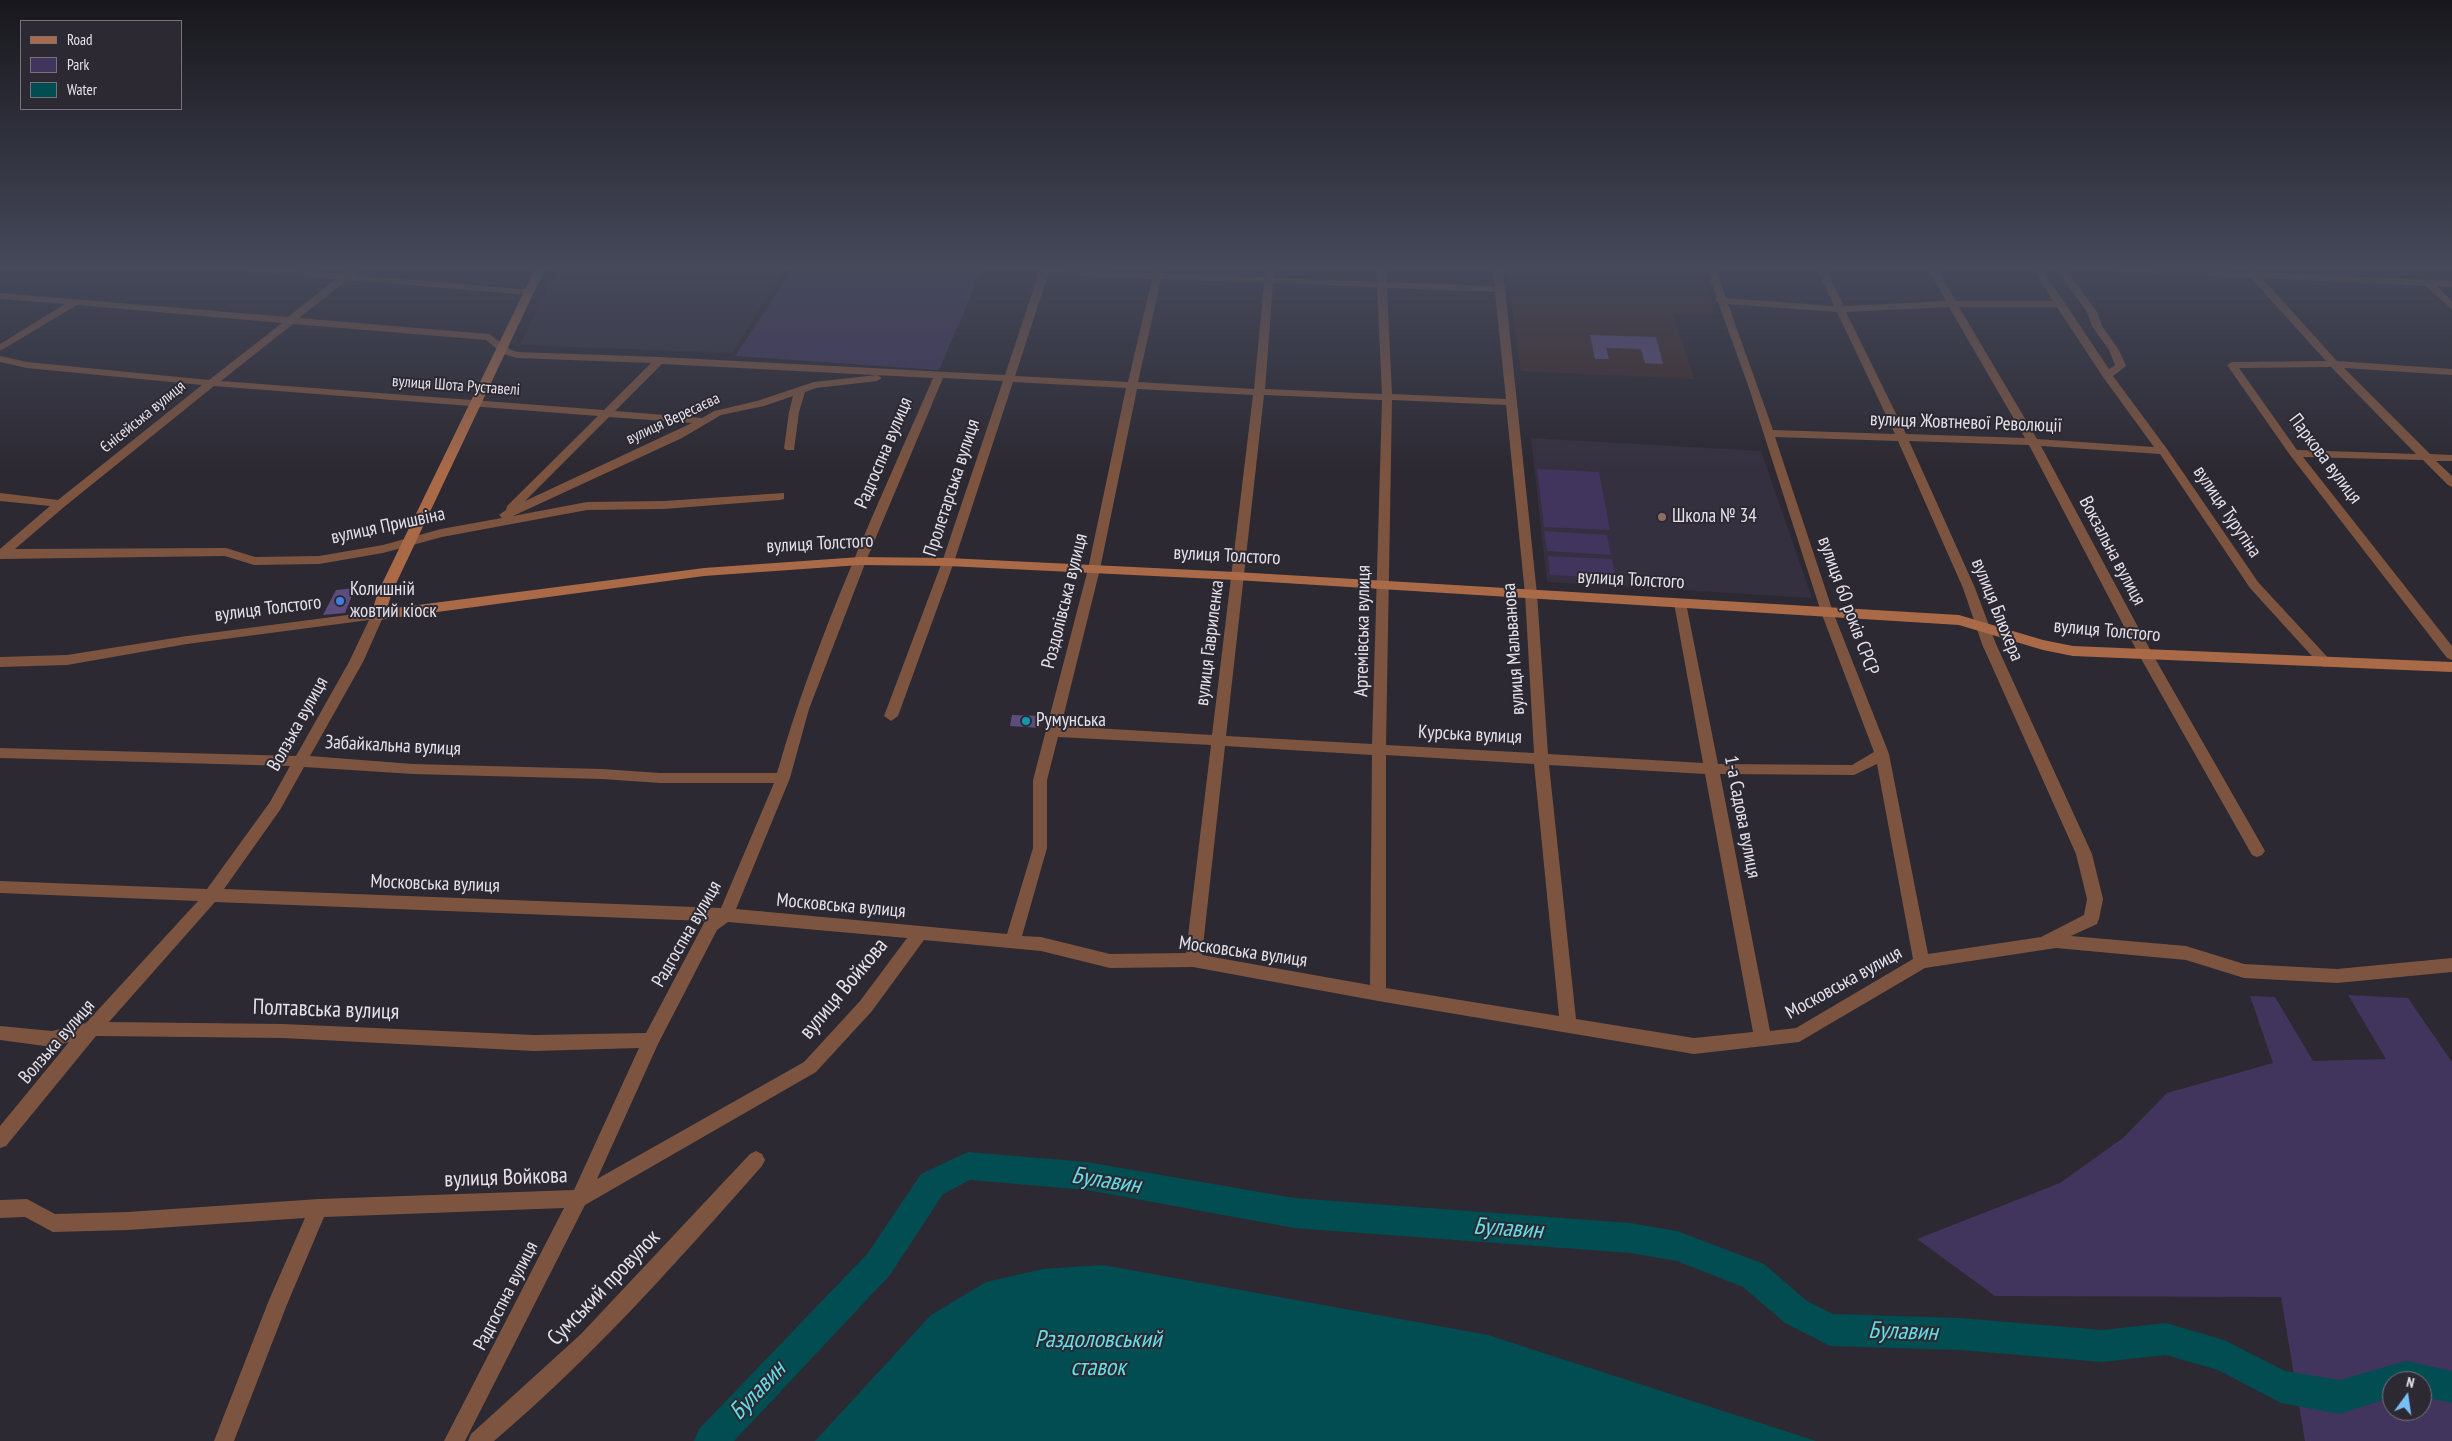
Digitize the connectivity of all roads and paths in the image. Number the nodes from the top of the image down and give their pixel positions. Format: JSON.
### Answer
{"nodes":[{"id":1,"x":19,"y":336,"type":"edge"},
{"id":2,"x":271,"y":336,"type":"edge"},
{"id":3,"x":470,"y":336,"type":"edge"},
{"id":4,"x":507,"y":336,"type":"edge"},
{"id":5,"x":1022,"y":336,"type":"edge"},
{"id":6,"x":1143,"y":336,"type":"edge"},
{"id":7,"x":1264,"y":336,"type":"edge"},
{"id":8,"x":1384,"y":336,"type":"edge"},
{"id":9,"x":1505,"y":336,"type":"edge"},
{"id":10,"x":1734,"y":336,"type":"edge"},
{"id":11,"x":1854,"y":336,"type":"edge"},
{"id":12,"x":1972,"y":336,"type":"edge"},
{"id":13,"x":2081,"y":336,"type":"edge"},
{"id":14,"x":2104,"y":336,"type":"edge"},
{"id":15,"x":2309,"y":336,"type":"edge"},
{"id":16,"x":502,"y":347,"type":"junction"},
{"id":17,"x":0,"y":348,"type":"edge"},
{"id":18,"x":0,"y":359,"type":"edge"},
{"id":19,"x":660,"y":360,"type":"junction"},
{"id":20,"x":2334,"y":364,"type":"junction"},
{"id":21,"x":2452,"y":372,"type":"edge"},
{"id":22,"x":894,"y":373,"type":"junction"},
{"id":23,"x":2107,"y":375,"type":"junction"},
{"id":24,"x":939,"y":376,"type":"junction"},
{"id":25,"x":1007,"y":379,"type":"junction"},
{"id":26,"x":210,"y":384,"type":"junction"},
{"id":27,"x":1132,"y":386,"type":"junction"},
{"id":28,"x":800,"y":391,"type":"junction"},
{"id":29,"x":1259,"y":392,"type":"junction"},
{"id":30,"x":1387,"y":396,"type":"junction"},
{"id":31,"x":1513,"y":402,"type":"junction"},
{"id":32,"x":475,"y":403,"type":"junction"},
{"id":33,"x":609,"y":413,"type":"junction"},
{"id":34,"x":702,"y":421,"type":"junction"},
{"id":35,"x":1768,"y":433,"type":"junction"},
{"id":36,"x":1902,"y":437,"type":"junction"},
{"id":37,"x":2033,"y":442,"type":"junction"},
{"id":38,"x":790,"y":448,"type":"dead end"},
{"id":39,"x":2163,"y":451,"type":"junction"},
{"id":40,"x":2294,"y":453,"type":"junction"},
{"id":41,"x":2427,"y":457,"type":"junction"},
{"id":42,"x":2452,"y":458,"type":"edge"},
{"id":43,"x":2452,"y":483,"type":"edge"},
{"id":44,"x":780,"y":496,"type":"dead end"},
{"id":45,"x":0,"y":497,"type":"edge"},
{"id":46,"x":60,"y":504,"type":"junction"},
{"id":47,"x":501,"y":519,"type":"junction"},
{"id":48,"x":409,"y":540,"type":"junction"},
{"id":49,"x":1,"y":555,"type":"edge"},
{"id":50,"x":860,"y":561,"type":"junction"},
{"id":51,"x":948,"y":562,"type":"junction"},
{"id":52,"x":1094,"y":569,"type":"junction"},
{"id":53,"x":1236,"y":576,"type":"junction"},
{"id":54,"x":1383,"y":586,"type":"junction"},
{"id":55,"x":1531,"y":594,"type":"junction"},
{"id":56,"x":1680,"y":603,"type":"junction"},
{"id":57,"x":1827,"y":612,"type":"junction"},
{"id":58,"x":378,"y":615,"type":"junction"},
{"id":59,"x":1981,"y":626,"type":"junction"},
{"id":60,"x":2146,"y":655,"type":"junction"},
{"id":61,"x":2452,"y":655,"type":"edge"},
{"id":62,"x":0,"y":662,"type":"edge"},
{"id":63,"x":2325,"y":662,"type":"junction"},
{"id":64,"x":2452,"y":667,"type":"edge"},
{"id":65,"x":891,"y":716,"type":"dead end"},
{"id":66,"x":1051,"y":731,"type":"junction"},
{"id":67,"x":1217,"y":740,"type":"junction"},
{"id":68,"x":1379,"y":750,"type":"junction"},
{"id":69,"x":0,"y":753,"type":"edge"},
{"id":70,"x":1882,"y":754,"type":"junction"},
{"id":71,"x":1541,"y":759,"type":"junction"},
{"id":72,"x":301,"y":761,"type":"junction"},
{"id":73,"x":1712,"y":769,"type":"junction"},
{"id":74,"x":783,"y":778,"type":"junction"},
{"id":75,"x":2257,"y":851,"type":"dead end"},
{"id":76,"x":0,"y":887,"type":"edge"},
{"id":77,"x":212,"y":895,"type":"junction"},
{"id":78,"x":726,"y":915,"type":"junction"},
{"id":79,"x":920,"y":933,"type":"junction"},
{"id":80,"x":1012,"y":941,"type":"junction"},
{"id":81,"x":2039,"y":944,"type":"junction"},
{"id":82,"x":1192,"y":960,"type":"junction"},
{"id":83,"x":1922,"y":962,"type":"junction"},
{"id":84,"x":2452,"y":965,"type":"edge"},
{"id":85,"x":1378,"y":994,"type":"junction"},
{"id":86,"x":1568,"y":1026,"type":"junction"},
{"id":87,"x":94,"y":1029,"type":"junction"},
{"id":88,"x":0,"y":1033,"type":"edge"},
{"id":89,"x":1763,"y":1039,"type":"junction"},
{"id":90,"x":651,"y":1040,"type":"junction"},
{"id":91,"x":0,"y":1140,"type":"edge"},
{"id":92,"x":756,"y":1160,"type":"dead end"},
{"id":93,"x":579,"y":1199,"type":"junction"},
{"id":94,"x":319,"y":1208,"type":"junction"},
{"id":95,"x":0,"y":1209,"type":"edge"},
{"id":96,"x":224,"y":1441,"type":"edge"},
{"id":97,"x":454,"y":1441,"type":"edge"},
{"id":98,"x":478,"y":1441,"type":"edge"}],
"edges":[{"from":1,"to":17,"type":"street"},
{"from":2,"to":26,"type":"street","name":"Єнісейська вулиця"},
{"from":3,"to":16,"type":"street"},
{"from":4,"to":16,"type":"street","name":"Волзька вулиця"},
{"from":5,"to":25,"type":"street","name":"Пролетарська вулиця"},
{"from":6,"to":27,"type":"street","name":"Роздолівська вулиця"},
{"from":7,"to":29,"type":"street","name":"вулиця Гавриленка"},
{"from":8,"to":30,"type":"street","name":"Артемівська вулиця"},
{"from":9,"to":31,"type":"street","name":"вулиця Мальванова"},
{"from":10,"to":35,"type":"street","name":"вулиця 60 років СРСР"},
{"from":11,"to":36,"type":"street","name":"вулиця Блюхера"},
{"from":12,"to":37,"type":"street","name":"Вокзальна вулиця"},
{"from":13,"to":23,"type":"street","name":"вулиця Турутіна"},
{"from":14,"to":23,"type":"street"},
{"from":15,"to":20,"type":"street"},
{"from":16,"to":19,"type":"street"},
{"from":16,"to":32,"type":"street","name":"Волзька вулиця"},
{"from":18,"to":26,"type":"street","name":"вулиця Шота Руставелі"},
{"from":19,"to":22,"type":"street"},
{"from":19,"to":33,"type":"street"},
{"from":20,"to":21,"type":"street"},
{"from":20,"to":40,"type":"street","name":"Паркова вулиця"},
{"from":20,"to":41,"type":"street"},
{"from":22,"to":24,"type":"street"},
{"from":22,"to":28,"type":"street","name":"вулиця Вересаєва"},
{"from":23,"to":39,"type":"street","name":"вулиця Турутіна"},
{"from":24,"to":25,"type":"street"},
{"from":24,"to":50,"type":"street","name":"Радгоспна вулиця"},
{"from":25,"to":27,"type":"street"},
{"from":25,"to":51,"type":"street","name":"Пролетарська вулиця"},
{"from":26,"to":32,"type":"street","name":"вулиця Шота Руставелі"},
{"from":26,"to":46,"type":"street","name":"Єнісейська вулиця"},
{"from":27,"to":29,"type":"street"},
{"from":27,"to":52,"type":"street","name":"Роздолівська вулиця"},
{"from":28,"to":34,"type":"street","name":"вулиця Вересаєва"},
{"from":28,"to":38,"type":"street"},
{"from":29,"to":30,"type":"street"},
{"from":29,"to":53,"type":"street","name":"вулиця Гавриленка"},
{"from":30,"to":31,"type":"street"},
{"from":30,"to":54,"type":"street","name":"Артемівська вулиця"},
{"from":31,"to":55,"type":"street","name":"вулиця Мальванова"},
{"from":32,"to":33,"type":"street","name":"вулиця Шота Руставелі"},
{"from":32,"to":48,"type":"street","name":"Волзька вулиця"},
{"from":33,"to":34,"type":"street","name":"вулиця Шота Руставелі"},
{"from":33,"to":47,"type":"street"},
{"from":34,"to":47,"type":"street","name":"вулиця Вересаєва"},
{"from":35,"to":36,"type":"street","name":"вулиця Жовтневої Революції"},
{"from":35,"to":57,"type":"street","name":"вулиця 60 років СРСР"},
{"from":36,"to":37,"type":"street","name":"вулиця Жовтневої Революції"},
{"from":36,"to":59,"type":"street","name":"вулиця Блюхера"},
{"from":37,"to":39,"type":"street","name":"вулиця Жовтневої Революції"},
{"from":37,"to":60,"type":"street","name":"Вокзальна вулиця"},
{"from":39,"to":63,"type":"street","name":"вулиця Турутіна"},
{"from":40,"to":41,"type":"street"},
{"from":40,"to":61,"type":"street","name":"Паркова вулиця"},
{"from":41,"to":42,"type":"street"},
{"from":41,"to":43,"type":"street"},
{"from":44,"to":47,"type":"street","name":"вулиця Пришвіна"},
{"from":45,"to":46,"type":"street"},
{"from":46,"to":49,"type":"street","name":"Єнісейська вулиця"},
{"from":47,"to":48,"type":"street","name":"вулиця Пришвіна"},
{"from":48,"to":49,"type":"street","name":"вулиця Пришвіна"},
{"from":48,"to":58,"type":"street","name":"Волзька вулиця"},
{"from":50,"to":51,"type":"street","name":"вулиця Толстого"},
{"from":50,"to":58,"type":"street","name":"вулиця Толстого"},
{"from":50,"to":74,"type":"street","name":"Радгоспна вулиця"},
{"from":51,"to":52,"type":"street","name":"вулиця Толстого"},
{"from":51,"to":65,"type":"street","name":"Пролетарська вулиця"},
{"from":52,"to":53,"type":"street","name":"вулиця Толстого"},
{"from":52,"to":66,"type":"street","name":"Роздолівська вулиця"},
{"from":53,"to":54,"type":"street","name":"вулиця Толстого"},
{"from":53,"to":67,"type":"street","name":"вулиця Гавриленка"},
{"from":54,"to":55,"type":"street","name":"вулиця Толстого"},
{"from":54,"to":68,"type":"street","name":"Артемівська вулиця"},
{"from":55,"to":56,"type":"street","name":"вулиця Толстого"},
{"from":55,"to":71,"type":"street","name":"вулиця Мальванова"},
{"from":56,"to":57,"type":"street","name":"вулиця Толстого"},
{"from":56,"to":73,"type":"street","name":"1-а Садова вулиця"},
{"from":57,"to":59,"type":"street","name":"вулиця Толстого"},
{"from":57,"to":70,"type":"street","name":"вулиця 60 років СРСР"},
{"from":58,"to":62,"type":"street","name":"вулиця Толстого"},
{"from":58,"to":72,"type":"street","name":"Волзька вулиця"},
{"from":59,"to":60,"type":"street","name":"вулиця Толстого"},
{"from":59,"to":81,"type":"street","name":"вулиця Блюхера"},
{"from":60,"to":63,"type":"street","name":"вулиця Толстого"},
{"from":60,"to":75,"type":"street","name":"Вокзальна вулиця"},
{"from":63,"to":64,"type":"street","name":"вулиця Толстого"},
{"from":66,"to":67,"type":"street","name":"Курська вулиця"},
{"from":66,"to":80,"type":"street","name":"Роздолівська вулиця"},
{"from":67,"to":68,"type":"street","name":"Курська вулиця"},
{"from":67,"to":82,"type":"street","name":"вулиця Гавриленка"},
{"from":68,"to":71,"type":"street","name":"Курська вулиця"},
{"from":68,"to":85,"type":"street","name":"Артемівська вулиця"},
{"from":69,"to":72,"type":"street","name":"Забайкальна вулиця"},
{"from":70,"to":73,"type":"street","name":"Курська вулиця"},
{"from":70,"to":83,"type":"street","name":"вулиця 60 років СРСР"},
{"from":71,"to":73,"type":"street","name":"Курська вулиця"},
{"from":71,"to":86,"type":"street","name":"вулиця Мальванова"},
{"from":72,"to":74,"type":"street","name":"Забайкальна вулиця"},
{"from":72,"to":77,"type":"street","name":"Волзька вулиця"},
{"from":73,"to":89,"type":"street","name":"1-а Садова вулиця"},
{"from":74,"to":78,"type":"street","name":"Радгоспна вулиця"},
{"from":76,"to":77,"type":"street","name":"Московська вулиця"},
{"from":77,"to":78,"type":"street","name":"Московська вулиця"},
{"from":77,"to":87,"type":"street","name":"Волзька вулиця"},
{"from":78,"to":79,"type":"street","name":"Московська вулиця"},
{"from":78,"to":90,"type":"street","name":"Радгоспна вулиця"},
{"from":79,"to":80,"type":"street","name":"Московська вулиця"},
{"from":79,"to":93,"type":"street","name":"вулиця Войкова"},
{"from":80,"to":82,"type":"street","name":"Московська вулиця"},
{"from":81,"to":83,"type":"street","name":"Московська вулиця"},
{"from":81,"to":84,"type":"street","name":"Московська вулиця"},
{"from":82,"to":85,"type":"street","name":"Московська вулиця"},
{"from":83,"to":89,"type":"street","name":"Московська вулиця"},
{"from":85,"to":86,"type":"street","name":"Московська вулиця"},
{"from":86,"to":89,"type":"street","name":"Московська вулиця"},
{"from":87,"to":88,"type":"street","name":"Полтавська вулиця"},
{"from":87,"to":90,"type":"street","name":"Полтавська вулиця"},
{"from":87,"to":91,"type":"street","name":"Волзька вулиця"},
{"from":90,"to":93,"type":"street","name":"Радгоспна вулиця"},
{"from":92,"to":98,"type":"street","name":"Сумський провулок"},
{"from":93,"to":94,"type":"street","name":"вулиця Войкова"},
{"from":93,"to":97,"type":"street","name":"Радгоспна вулиця"},
{"from":94,"to":95,"type":"street","name":"вулиця Войкова"},
{"from":94,"to":96,"type":"street"}]}
